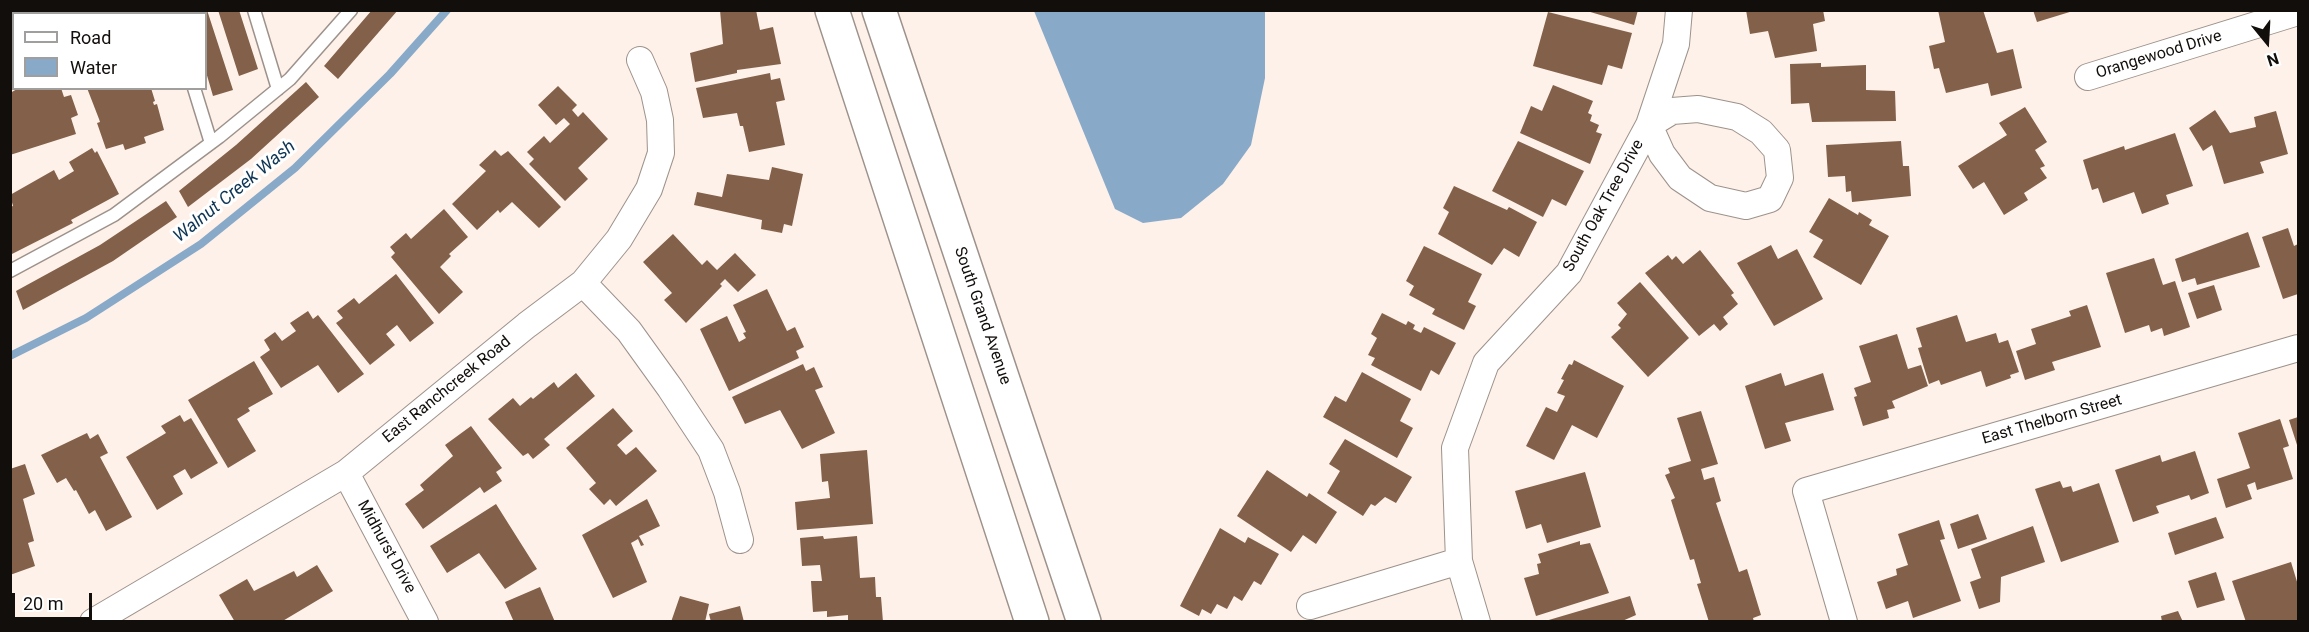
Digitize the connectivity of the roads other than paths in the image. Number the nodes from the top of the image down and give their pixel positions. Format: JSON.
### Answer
{"nodes":[{"id":1,"x":254,"y":10,"type":"edge"},
{"id":2,"x":351,"y":10,"type":"edge"},
{"id":3,"x":832,"y":10,"type":"edge"},
{"id":4,"x":879,"y":10,"type":"edge"},
{"id":5,"x":1679,"y":10,"type":"edge"},
{"id":6,"x":2298,"y":12,"type":"edge"},
{"id":7,"x":640,"y":60,"type":"dead end"},
{"id":8,"x":2088,"y":77,"type":"dead end"},
{"id":9,"x":278,"y":89,"type":"junction"},
{"id":10,"x":195,"y":90,"type":"edge"},
{"id":11,"x":1649,"y":125,"type":"junction"},
{"id":12,"x":211,"y":143,"type":"junction"},
{"id":13,"x":10,"y":271,"type":"edge"},
{"id":14,"x":583,"y":283,"type":"junction"},
{"id":15,"x":2298,"y":348,"type":"edge"},
{"id":16,"x":346,"y":473,"type":"junction"},
{"id":17,"x":740,"y":540,"type":"dead end"},
{"id":18,"x":1459,"y":561,"type":"junction"},
{"id":19,"x":1310,"y":606,"type":"dead end"},
{"id":20,"x":93,"y":621,"type":"edge"},
{"id":21,"x":425,"y":621,"type":"edge"},
{"id":22,"x":1032,"y":621,"type":"edge"},
{"id":23,"x":1084,"y":621,"type":"edge"},
{"id":24,"x":1477,"y":621,"type":"edge"},
{"id":25,"x":1844,"y":621,"type":"edge"}],
"edges":[{"from":1,"to":9,"type":"lane"},
{"from":2,"to":9,"type":"lane"},
{"from":3,"to":22,"type":"main road"},
{"from":4,"to":23,"type":"main road","name":"South Grand Avenue"},
{"from":5,"to":11,"type":"street","name":"South Oak Tree Drive"},
{"from":6,"to":8,"type":"street","name":"Orangewood Drive"},
{"from":7,"to":14,"type":"street","name":"East Ranchcreek Road"},
{"from":9,"to":12,"type":"lane"},
{"from":10,"to":12,"type":"lane"},
{"from":11,"to":11,"type":"street"},
{"from":11,"to":18,"type":"street","name":"South Oak Tree Drive"},
{"from":12,"to":13,"type":"lane"},
{"from":14,"to":16,"type":"street","name":"East Ranchcreek Road"},
{"from":14,"to":17,"type":"street"},
{"from":15,"to":25,"type":"street","name":"East Thelborn Street"},
{"from":16,"to":20,"type":"street","name":"East Ranchcreek Road"},
{"from":16,"to":21,"type":"street","name":"Midhurst Drive"},
{"from":18,"to":19,"type":"street"},
{"from":18,"to":24,"type":"street","name":"South Oak Tree Drive"}]}
